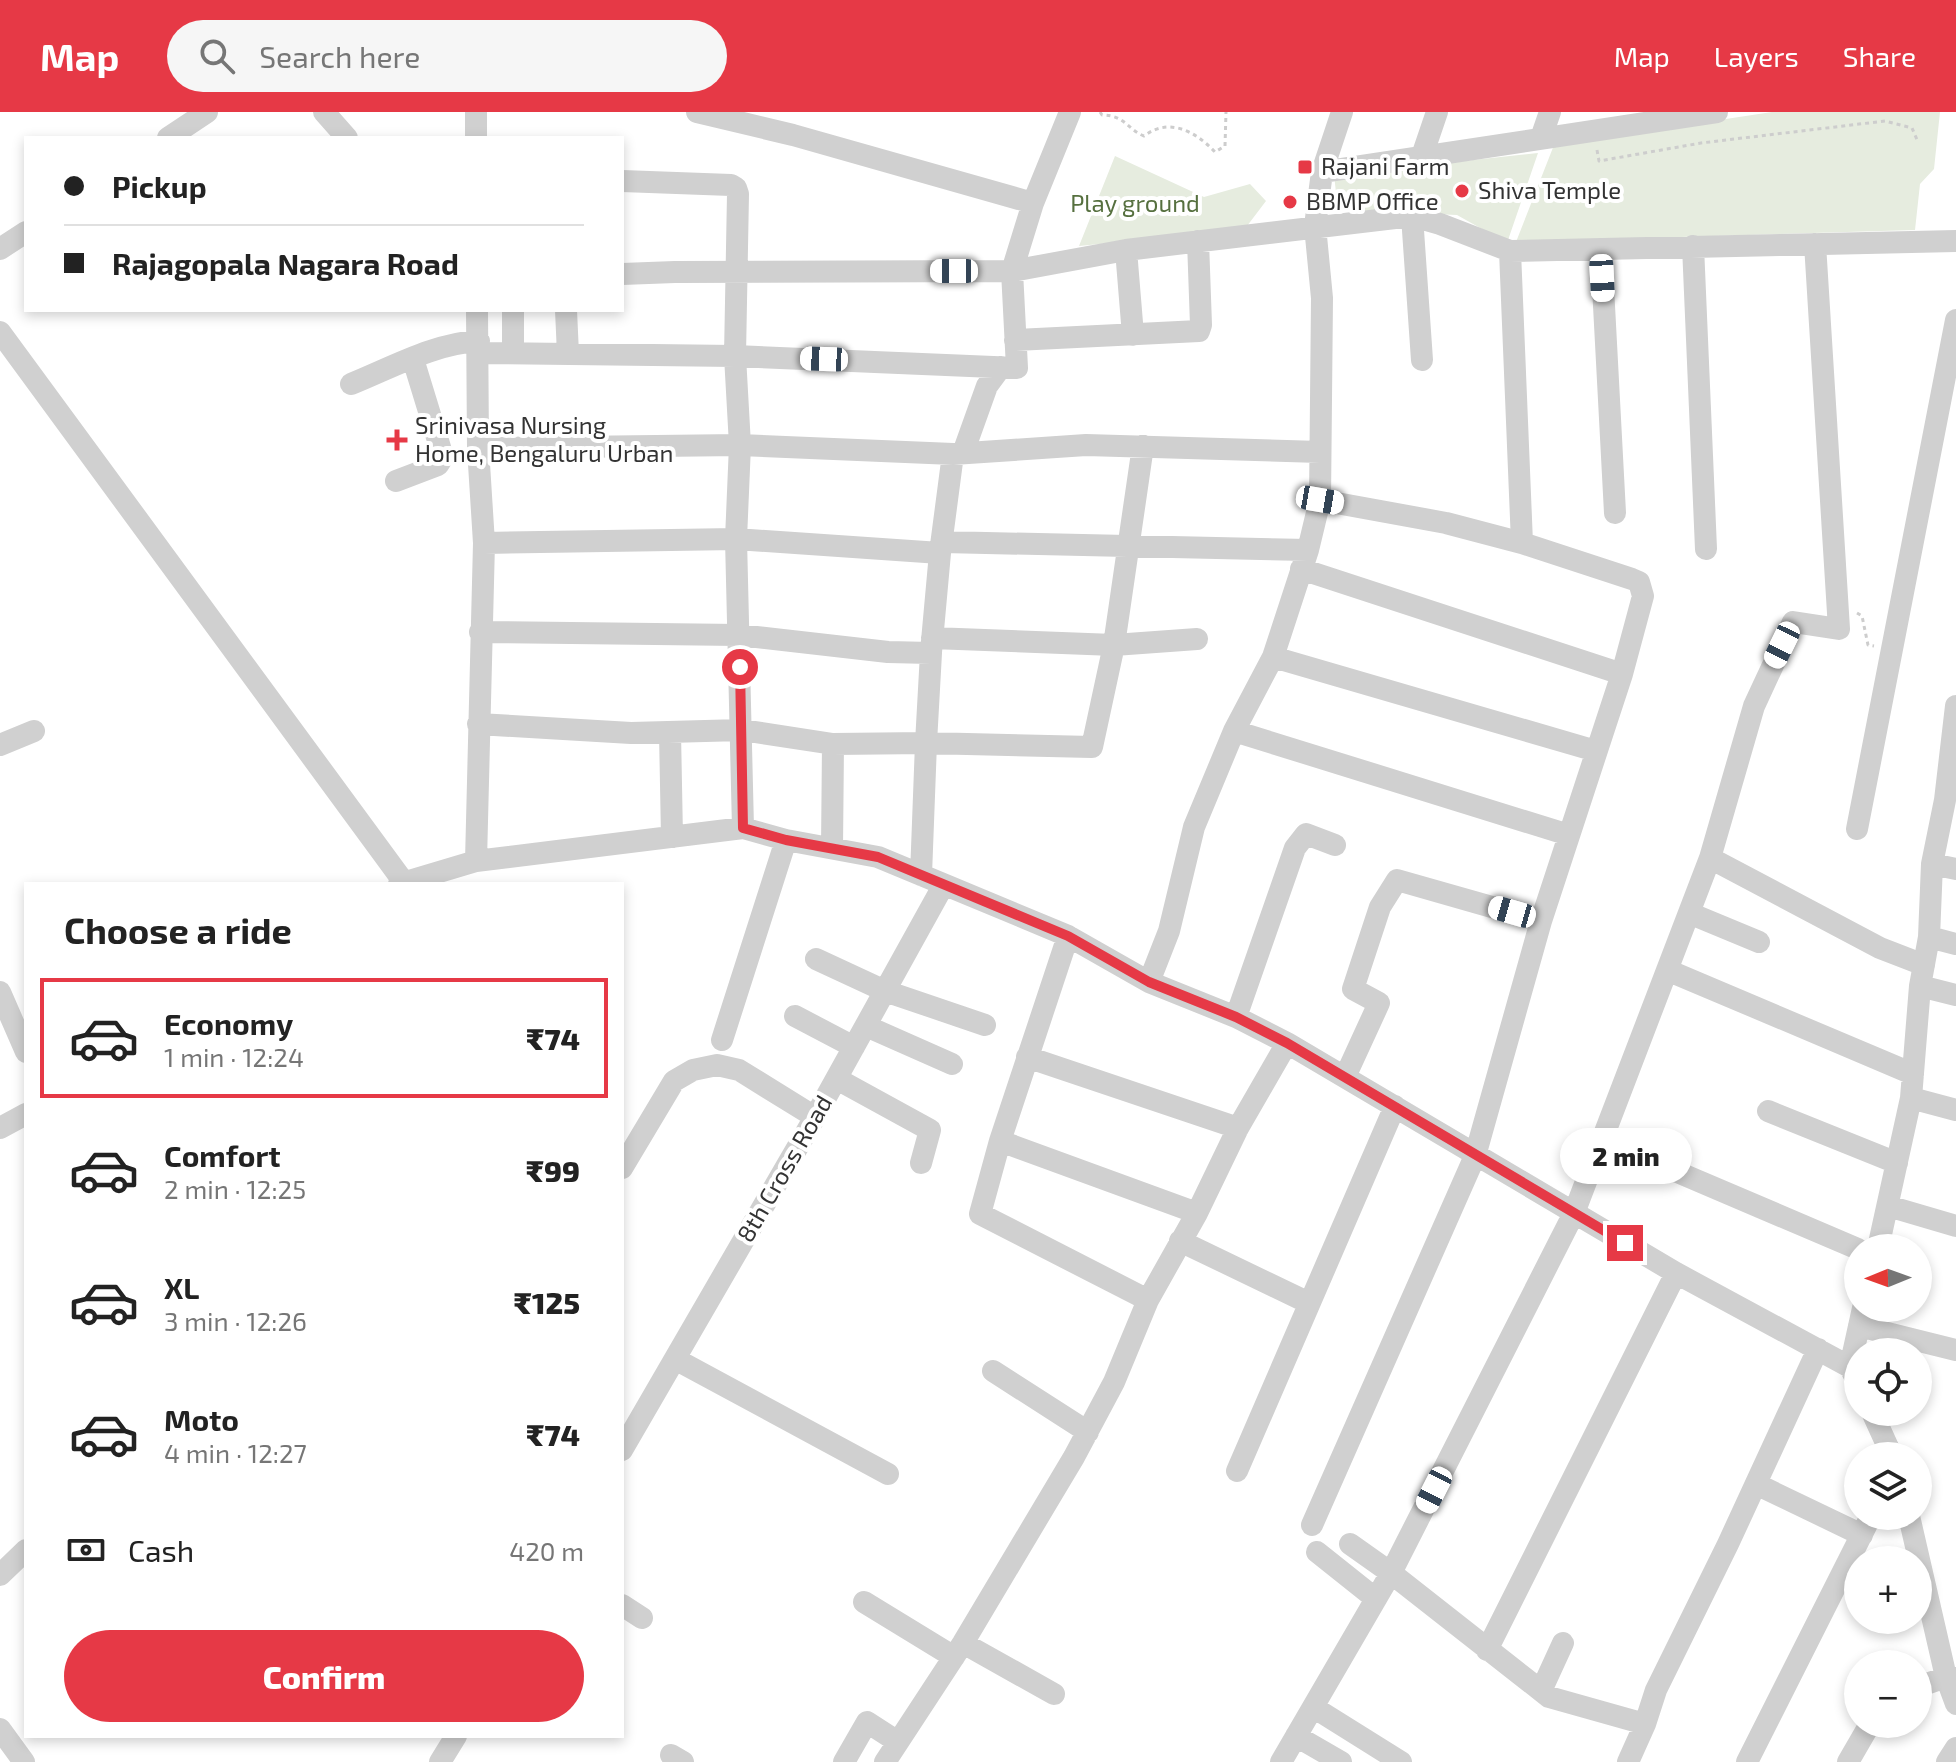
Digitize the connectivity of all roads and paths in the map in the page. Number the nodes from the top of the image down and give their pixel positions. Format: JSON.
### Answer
{"nodes":[{"id":1,"x":207,"y":112,"type":"edge"},
{"id":2,"x":324,"y":112,"type":"edge"},
{"id":3,"x":476,"y":112,"type":"edge"},
{"id":4,"x":697,"y":112,"type":"edge"},
{"id":5,"x":1100,"y":112,"type":"edge"},
{"id":6,"x":1226,"y":112,"type":"edge"},
{"id":7,"x":1342,"y":112,"type":"edge"},
{"id":8,"x":1437,"y":112,"type":"edge"},
{"id":9,"x":1550,"y":112,"type":"edge"},
{"id":10,"x":1717,"y":112,"type":"edge"},
{"id":11,"x":1065,"y":113,"type":"edge"},
{"id":12,"x":1594,"y":130,"type":"junction"},
{"id":13,"x":171,"y":136,"type":"edge"},
{"id":14,"x":345,"y":136,"type":"edge"},
{"id":15,"x":476,"y":136,"type":"edge"},
{"id":16,"x":1541,"y":138,"type":"junction"},
{"id":17,"x":1918,"y":142,"type":"dead end"},
{"id":18,"x":1422,"y":156,"type":"junction"},
{"id":19,"x":1322,"y":172,"type":"junction"},
{"id":20,"x":624,"y":181,"type":"edge"},
{"id":21,"x":1033,"y":203,"type":"junction"},
{"id":22,"x":1412,"y":216,"type":"junction"},
{"id":23,"x":1315,"y":226,"type":"junction"},
{"id":24,"x":24,"y":233,"type":"edge"},
{"id":25,"x":1198,"y":241,"type":"junction"},
{"id":26,"x":1956,"y":241,"type":"edge"},
{"id":27,"x":1815,"y":244,"type":"junction"},
{"id":28,"x":1693,"y":246,"type":"junction"},
{"id":29,"x":0,"y":249,"type":"edge"},
{"id":30,"x":1601,"y":249,"type":"junction"},
{"id":31,"x":1126,"y":250,"type":"junction"},
{"id":32,"x":1510,"y":251,"type":"junction"},
{"id":33,"x":736,"y":271,"type":"junction"},
{"id":34,"x":1012,"y":271,"type":"junction"},
{"id":35,"x":624,"y":274,"type":"edge"},
{"id":36,"x":566,"y":312,"type":"edge"},
{"id":37,"x":513,"y":317,"type":"edge"},
{"id":38,"x":1956,"y":320,"type":"edge"},
{"id":39,"x":0,"y":332,"type":"edge"},
{"id":40,"x":478,"y":333,"type":"edge"},
{"id":41,"x":1133,"y":335,"type":"junction"},
{"id":42,"x":1015,"y":340,"type":"junction"},
{"id":43,"x":513,"y":353,"type":"junction"},
{"id":44,"x":568,"y":354,"type":"junction"},
{"id":45,"x":735,"y":356,"type":"junction"},
{"id":46,"x":413,"y":359,"type":"junction"},
{"id":47,"x":1422,"y":360,"type":"dead end"},
{"id":48,"x":1001,"y":367,"type":"junction"},
{"id":49,"x":351,"y":384,"type":"dead end"},
{"id":50,"x":740,"y":445,"type":"junction"},
{"id":51,"x":1143,"y":446,"type":"junction"},
{"id":52,"x":478,"y":448,"type":"junction"},
{"id":53,"x":1320,"y":452,"type":"junction"},
{"id":54,"x":958,"y":454,"type":"junction"},
{"id":55,"x":396,"y":481,"type":"dead end"},
{"id":56,"x":1320,"y":500,"type":"junction"},
{"id":57,"x":1615,"y":513,"type":"dead end"},
{"id":58,"x":736,"y":539,"type":"junction"},
{"id":59,"x":484,"y":543,"type":"junction"},
{"id":60,"x":1522,"y":543,"type":"junction"},
{"id":61,"x":1129,"y":546,"type":"junction"},
{"id":62,"x":942,"y":548,"type":"junction"},
{"id":63,"x":1706,"y":549,"type":"dead end"},
{"id":64,"x":1304,"y":560,"type":"junction"},
{"id":65,"x":1838,"y":600,"type":"junction"},
{"id":66,"x":480,"y":632,"type":"junction"},
{"id":67,"x":739,"y":635,"type":"junction"},
{"id":68,"x":1197,"y":639,"type":"dead end"},
{"id":69,"x":1114,"y":645,"type":"junction"},
{"id":70,"x":932,"y":646,"type":"junction"},
{"id":71,"x":1892,"y":651,"type":"junction"},
{"id":72,"x":1273,"y":657,"type":"junction"},
{"id":73,"x":1622,"y":674,"type":"junction"},
{"id":74,"x":1956,"y":706,"type":"edge"},
{"id":75,"x":478,"y":724,"type":"junction"},
{"id":76,"x":742,"y":730,"type":"junction"},
{"id":77,"x":34,"y":731,"type":"dead end"},
{"id":78,"x":1234,"y":731,"type":"junction"},
{"id":79,"x":670,"y":732,"type":"junction"},
{"id":80,"x":926,"y":743,"type":"junction"},
{"id":81,"x":1953,"y":743,"type":"edge"},
{"id":82,"x":833,"y":744,"type":"junction"},
{"id":83,"x":0,"y":745,"type":"edge"},
{"id":84,"x":1596,"y":751,"type":"junction"},
{"id":85,"x":1950,"y":801,"type":"edge"},
{"id":86,"x":743,"y":828,"type":"junction"},
{"id":87,"x":1857,"y":829,"type":"dead end"},
{"id":88,"x":1569,"y":835,"type":"junction"},
{"id":89,"x":672,"y":837,"type":"junction"},
{"id":90,"x":786,"y":840,"type":"junction"},
{"id":91,"x":1335,"y":845,"type":"dead end"},
{"id":92,"x":832,"y":848,"type":"junction"},
{"id":93,"x":1710,"y":858,"type":"junction"},
{"id":94,"x":476,"y":861,"type":"junction"},
{"id":95,"x":1932,"y":864,"type":"junction"},
{"id":96,"x":1956,"y":869,"type":"edge"},
{"id":97,"x":921,"y":875,"type":"junction"},
{"id":98,"x":400,"y":882,"type":"edge"},
{"id":99,"x":404,"y":882,"type":"edge"},
{"id":100,"x":943,"y":886,"type":"junction"},
{"id":101,"x":1689,"y":913,"type":"junction"},
{"id":102,"x":1541,"y":921,"type":"junction"},
{"id":103,"x":1068,"y":936,"type":"junction"},
{"id":104,"x":1929,"y":937,"type":"junction"},
{"id":105,"x":1759,"y":942,"type":"dead end"},
{"id":106,"x":1956,"y":944,"type":"edge"},
{"id":107,"x":816,"y":959,"type":"dead end"},
{"id":108,"x":1667,"y":970,"type":"junction"},
{"id":109,"x":1922,"y":975,"type":"junction"},
{"id":110,"x":1149,"y":982,"type":"junction"},
{"id":111,"x":885,"y":991,"type":"junction"},
{"id":112,"x":0,"y":992,"type":"edge"},
{"id":113,"x":1956,"y":995,"type":"edge"},
{"id":114,"x":795,"y":1016,"type":"dead end"},
{"id":115,"x":1236,"y":1017,"type":"junction"},
{"id":116,"x":985,"y":1025,"type":"dead end"},
{"id":117,"x":866,"y":1026,"type":"junction"},
{"id":118,"x":722,"y":1040,"type":"dead end"},
{"id":119,"x":1287,"y":1043,"type":"junction"},
{"id":120,"x":24,"y":1047,"type":"edge"},
{"id":121,"x":854,"y":1047,"type":"junction"},
{"id":122,"x":1027,"y":1057,"type":"junction"},
{"id":123,"x":952,"y":1064,"type":"dead end"},
{"id":124,"x":1913,"y":1074,"type":"junction"},
{"id":125,"x":1345,"y":1077,"type":"junction"},
{"id":126,"x":837,"y":1079,"type":"junction"},
{"id":127,"x":1911,"y":1098,"type":"junction"},
{"id":128,"x":1395,"y":1106,"type":"junction"},
{"id":129,"x":1956,"y":1110,"type":"edge"},
{"id":130,"x":1768,"y":1111,"type":"dead end"},
{"id":131,"x":24,"y":1115,"type":"edge"},
{"id":132,"x":815,"y":1117,"type":"junction"},
{"id":133,"x":0,"y":1128,"type":"edge"},
{"id":134,"x":1238,"y":1128,"type":"junction"},
{"id":135,"x":1000,"y":1141,"type":"junction"},
{"id":136,"x":1628,"y":1151,"type":"dead end"},
{"id":137,"x":1475,"y":1156,"type":"junction"},
{"id":138,"x":921,"y":1163,"type":"dead end"},
{"id":139,"x":1897,"y":1163,"type":"junction"},
{"id":140,"x":624,"y":1165,"type":"edge"},
{"id":141,"x":1888,"y":1206,"type":"junction"},
{"id":142,"x":1197,"y":1213,"type":"junction"},
{"id":143,"x":1574,"y":1213,"type":"junction"},
{"id":144,"x":1956,"y":1226,"type":"edge"},
{"id":145,"x":1881,"y":1234,"type":"edge"},
{"id":146,"x":1180,"y":1241,"type":"junction"},
{"id":147,"x":1844,"y":1243,"type":"edge"},
{"id":148,"x":1676,"y":1273,"type":"junction"},
{"id":149,"x":1148,"y":1300,"type":"junction"},
{"id":150,"x":1309,"y":1303,"type":"junction"},
{"id":151,"x":1875,"y":1322,"type":"edge"},
{"id":152,"x":1818,"y":1349,"type":"junction"},
{"id":153,"x":1956,"y":1350,"type":"edge"},
{"id":154,"x":675,"y":1359,"type":"junction"},
{"id":155,"x":1844,"y":1368,"type":"edge"},
{"id":156,"x":993,"y":1371,"type":"dead end"},
{"id":157,"x":1088,"y":1432,"type":"junction"},
{"id":158,"x":624,"y":1442,"type":"edge"},
{"id":159,"x":1237,"y":1471,"type":"dead end"},
{"id":160,"x":888,"y":1474,"type":"dead end"},
{"id":161,"x":1756,"y":1484,"type":"junction"},
{"id":162,"x":1844,"y":1517,"type":"edge"},
{"id":163,"x":1312,"y":1525,"type":"dead end"},
{"id":164,"x":1863,"y":1530,"type":"edge"},
{"id":165,"x":1913,"y":1530,"type":"edge"},
{"id":166,"x":1350,"y":1544,"type":"dead end"},
{"id":167,"x":24,"y":1552,"type":"edge"},
{"id":168,"x":1317,"y":1552,"type":"dead end"},
{"id":169,"x":1391,"y":1573,"type":"junction"},
{"id":170,"x":0,"y":1575,"type":"edge"},
{"id":171,"x":1376,"y":1599,"type":"junction"},
{"id":172,"x":864,"y":1602,"type":"dead end"},
{"id":173,"x":624,"y":1606,"type":"edge"},
{"id":174,"x":642,"y":1618,"type":"dead end"},
{"id":175,"x":1563,"y":1643,"type":"dead end"},
{"id":176,"x":958,"y":1650,"type":"junction"},
{"id":177,"x":1487,"y":1650,"type":"junction"},
{"id":178,"x":1951,"y":1677,"type":"edge"},
{"id":179,"x":1541,"y":1691,"type":"junction"},
{"id":180,"x":1054,"y":1694,"type":"dead end"},
{"id":181,"x":1956,"y":1704,"type":"edge"},
{"id":182,"x":1313,"y":1707,"type":"junction"},
{"id":183,"x":1645,"y":1724,"type":"junction"},
{"id":184,"x":0,"y":1729,"type":"edge"},
{"id":185,"x":1296,"y":1736,"type":"junction"},
{"id":186,"x":455,"y":1738,"type":"edge"},
{"id":187,"x":1862,"y":1738,"type":"edge"},
{"id":188,"x":898,"y":1742,"type":"junction"},
{"id":189,"x":1956,"y":1748,"type":"edge"},
{"id":190,"x":24,"y":1762,"type":"edge"},
{"id":191,"x":440,"y":1762,"type":"edge"},
{"id":192,"x":844,"y":1762,"type":"edge"},
{"id":193,"x":885,"y":1762,"type":"edge"},
{"id":194,"x":1281,"y":1762,"type":"edge"},
{"id":195,"x":1341,"y":1762,"type":"edge"},
{"id":196,"x":1401,"y":1762,"type":"edge"},
{"id":197,"x":1628,"y":1762,"type":"edge"},
{"id":198,"x":1747,"y":1762,"type":"edge"},
{"id":199,"x":1848,"y":1762,"type":"edge"},
{"id":200,"x":1947,"y":1762,"type":"edge"}],
"edges":[{"from":1,"to":13,"type":"street"},
{"from":2,"to":14,"type":"street"},
{"from":3,"to":15,"type":"street"},
{"from":4,"to":21,"type":"street"},
{"from":5,"to":6,"type":"path"},
{"from":7,"to":19,"type":"street"},
{"from":8,"to":18,"type":"street"},
{"from":9,"to":16,"type":"street"},
{"from":10,"to":12,"type":"street"},
{"from":11,"to":21,"type":"street"},
{"from":12,"to":16,"type":"street"},
{"from":12,"to":17,"type":"path"},
{"from":16,"to":18,"type":"street"},
{"from":18,"to":19,"type":"street"},
{"from":19,"to":23,"type":"street"},
{"from":20,"to":33,"type":"street"},
{"from":21,"to":34,"type":"street"},
{"from":22,"to":23,"type":"street"},
{"from":22,"to":32,"type":"street"},
{"from":22,"to":47,"type":"street"},
{"from":23,"to":25,"type":"street"},
{"from":23,"to":53,"type":"street"},
{"from":24,"to":29,"type":"street"},
{"from":25,"to":31,"type":"street"},
{"from":25,"to":41,"type":"street"},
{"from":26,"to":27,"type":"street"},
{"from":27,"to":28,"type":"street"},
{"from":27,"to":65,"type":"street"},
{"from":28,"to":30,"type":"street"},
{"from":28,"to":63,"type":"street"},
{"from":30,"to":32,"type":"street"},
{"from":30,"to":57,"type":"street"},
{"from":31,"to":34,"type":"street"},
{"from":31,"to":41,"type":"street"},
{"from":32,"to":60,"type":"street"},
{"from":33,"to":34,"type":"street"},
{"from":33,"to":35,"type":"street"},
{"from":33,"to":45,"type":"street"},
{"from":34,"to":42,"type":"street"},
{"from":36,"to":44,"type":"street"},
{"from":37,"to":40,"type":"street"},
{"from":37,"to":43,"type":"street"},
{"from":38,"to":71,"type":"street"},
{"from":39,"to":98,"type":"street"},
{"from":40,"to":43,"type":"street"},
{"from":40,"to":46,"type":"street"},
{"from":40,"to":52,"type":"street"},
{"from":41,"to":42,"type":"street"},
{"from":42,"to":48,"type":"street"},
{"from":43,"to":44,"type":"street"},
{"from":44,"to":45,"type":"street"},
{"from":45,"to":48,"type":"street"},
{"from":45,"to":50,"type":"street"},
{"from":46,"to":49,"type":"street"},
{"from":46,"to":55,"type":"street"},
{"from":48,"to":54,"type":"street"},
{"from":50,"to":52,"type":"street"},
{"from":50,"to":54,"type":"street"},
{"from":50,"to":58,"type":"street"},
{"from":51,"to":53,"type":"street"},
{"from":51,"to":54,"type":"street"},
{"from":51,"to":61,"type":"street"},
{"from":52,"to":59,"type":"street"},
{"from":53,"to":56,"type":"street"},
{"from":54,"to":62,"type":"street"},
{"from":56,"to":60,"type":"street"},
{"from":56,"to":64,"type":"street"},
{"from":58,"to":59,"type":"street"},
{"from":58,"to":62,"type":"street"},
{"from":58,"to":67,"type":"street"},
{"from":59,"to":66,"type":"street"},
{"from":60,"to":73,"type":"street"},
{"from":61,"to":62,"type":"street"},
{"from":61,"to":64,"type":"street"},
{"from":61,"to":69,"type":"street"},
{"from":62,"to":70,"type":"street"},
{"from":64,"to":72,"type":"street"},
{"from":64,"to":73,"type":"street"},
{"from":65,"to":71,"type":"path"},
{"from":65,"to":93,"type":"street"},
{"from":66,"to":67,"type":"street"},
{"from":66,"to":75,"type":"street"},
{"from":67,"to":70,"type":"street"},
{"from":67,"to":76,"type":"street"},
{"from":68,"to":69,"type":"street"},
{"from":69,"to":70,"type":"street"},
{"from":69,"to":80,"type":"street"},
{"from":70,"to":80,"type":"street"},
{"from":71,"to":87,"type":"street"},
{"from":72,"to":78,"type":"street"},
{"from":72,"to":84,"type":"street"},
{"from":73,"to":84,"type":"street"},
{"from":74,"to":81,"type":"street"},
{"from":75,"to":79,"type":"street"},
{"from":75,"to":94,"type":"street"},
{"from":76,"to":79,"type":"street"},
{"from":76,"to":82,"type":"street"},
{"from":76,"to":86,"type":"street"},
{"from":77,"to":83,"type":"street"},
{"from":78,"to":88,"type":"street"},
{"from":78,"to":110,"type":"street"},
{"from":79,"to":89,"type":"street"},
{"from":80,"to":82,"type":"street"},
{"from":80,"to":97,"type":"street"},
{"from":81,"to":85,"type":"street"},
{"from":82,"to":92,"type":"street"},
{"from":84,"to":88,"type":"street"},
{"from":85,"to":95,"type":"street"},
{"from":86,"to":89,"type":"street"},
{"from":86,"to":90,"type":"street"},
{"from":88,"to":102,"type":"street"},
{"from":89,"to":94,"type":"street"},
{"from":90,"to":92,"type":"street"},
{"from":90,"to":118,"type":"street"},
{"from":91,"to":115,"type":"street"},
{"from":92,"to":97,"type":"street"},
{"from":93,"to":101,"type":"street"},
{"from":93,"to":109,"type":"street"},
{"from":94,"to":99,"type":"street"},
{"from":95,"to":96,"type":"street"},
{"from":95,"to":104,"type":"street"},
{"from":97,"to":100,"type":"street"},
{"from":100,"to":103,"type":"street"},
{"from":100,"to":111,"type":"street","name":"8th Cross Road"},
{"from":101,"to":105,"type":"street"},
{"from":101,"to":108,"type":"street"},
{"from":102,"to":125,"type":"street"},
{"from":102,"to":137,"type":"street"},
{"from":103,"to":110,"type":"street"},
{"from":103,"to":122,"type":"street"},
{"from":104,"to":106,"type":"street"},
{"from":104,"to":109,"type":"street"},
{"from":107,"to":111,"type":"street"},
{"from":108,"to":124,"type":"street"},
{"from":108,"to":143,"type":"street"},
{"from":109,"to":113,"type":"street"},
{"from":109,"to":124,"type":"street"},
{"from":110,"to":115,"type":"street"},
{"from":111,"to":116,"type":"street"},
{"from":111,"to":117,"type":"street","name":"8th Cross Road"},
{"from":112,"to":120,"type":"street"},
{"from":114,"to":121,"type":"street"},
{"from":115,"to":119,"type":"street"},
{"from":117,"to":121,"type":"street","name":"8th Cross Road"},
{"from":117,"to":123,"type":"street"},
{"from":119,"to":125,"type":"street"},
{"from":119,"to":134,"type":"street"},
{"from":121,"to":126,"type":"street","name":"8th Cross Road"},
{"from":122,"to":134,"type":"street"},
{"from":122,"to":135,"type":"street"},
{"from":124,"to":127,"type":"street"},
{"from":125,"to":128,"type":"street"},
{"from":126,"to":132,"type":"street","name":"8th Cross Road"},
{"from":126,"to":138,"type":"street"},
{"from":127,"to":129,"type":"street"},
{"from":127,"to":139,"type":"street"},
{"from":128,"to":137,"type":"street"},
{"from":128,"to":150,"type":"street"},
{"from":130,"to":139,"type":"street"},
{"from":131,"to":133,"type":"street"},
{"from":132,"to":140,"type":"street"},
{"from":132,"to":154,"type":"street","name":"8th Cross Road"},
{"from":134,"to":142,"type":"street"},
{"from":135,"to":142,"type":"street"},
{"from":135,"to":149,"type":"street"},
{"from":136,"to":147,"type":"street"},
{"from":137,"to":143,"type":"street"},
{"from":137,"to":163,"type":"street"},
{"from":139,"to":141,"type":"street"},
{"from":141,"to":144,"type":"street"},
{"from":141,"to":145,"type":"street"},
{"from":142,"to":146,"type":"street"},
{"from":143,"to":148,"type":"street"},
{"from":143,"to":169,"type":"street"},
{"from":146,"to":149,"type":"street"},
{"from":146,"to":150,"type":"street"},
{"from":148,"to":152,"type":"street"},
{"from":148,"to":177,"type":"street"},
{"from":149,"to":157,"type":"street"},
{"from":150,"to":159,"type":"street"},
{"from":151,"to":153,"type":"street"},
{"from":152,"to":155,"type":"street"},
{"from":152,"to":161,"type":"street"},
{"from":154,"to":158,"type":"street","name":"8th Cross Road"},
{"from":154,"to":160,"type":"street"},
{"from":156,"to":157,"type":"street"},
{"from":157,"to":176,"type":"street"},
{"from":161,"to":162,"type":"street"},
{"from":161,"to":183,"type":"street"},
{"from":164,"to":198,"type":"street"},
{"from":165,"to":178,"type":"street"},
{"from":166,"to":169,"type":"street"},
{"from":167,"to":170,"type":"street"},
{"from":168,"to":171,"type":"street"},
{"from":169,"to":171,"type":"street"},
{"from":169,"to":177,"type":"street"},
{"from":171,"to":182,"type":"street"},
{"from":172,"to":176,"type":"street"},
{"from":173,"to":174,"type":"street"},
{"from":175,"to":179,"type":"street"},
{"from":176,"to":180,"type":"street"},
{"from":176,"to":188,"type":"street"},
{"from":177,"to":179,"type":"street"},
{"from":178,"to":181,"type":"street"},
{"from":179,"to":183,"type":"street"},
{"from":182,"to":185,"type":"street"},
{"from":182,"to":196,"type":"street"},
{"from":183,"to":197,"type":"street"},
{"from":184,"to":190,"type":"street"},
{"from":185,"to":194,"type":"street"},
{"from":185,"to":195,"type":"street"},
{"from":186,"to":191,"type":"street"},
{"from":187,"to":199,"type":"street"},
{"from":188,"to":192,"type":"street"},
{"from":188,"to":193,"type":"street"},
{"from":189,"to":200,"type":"street"}]}
